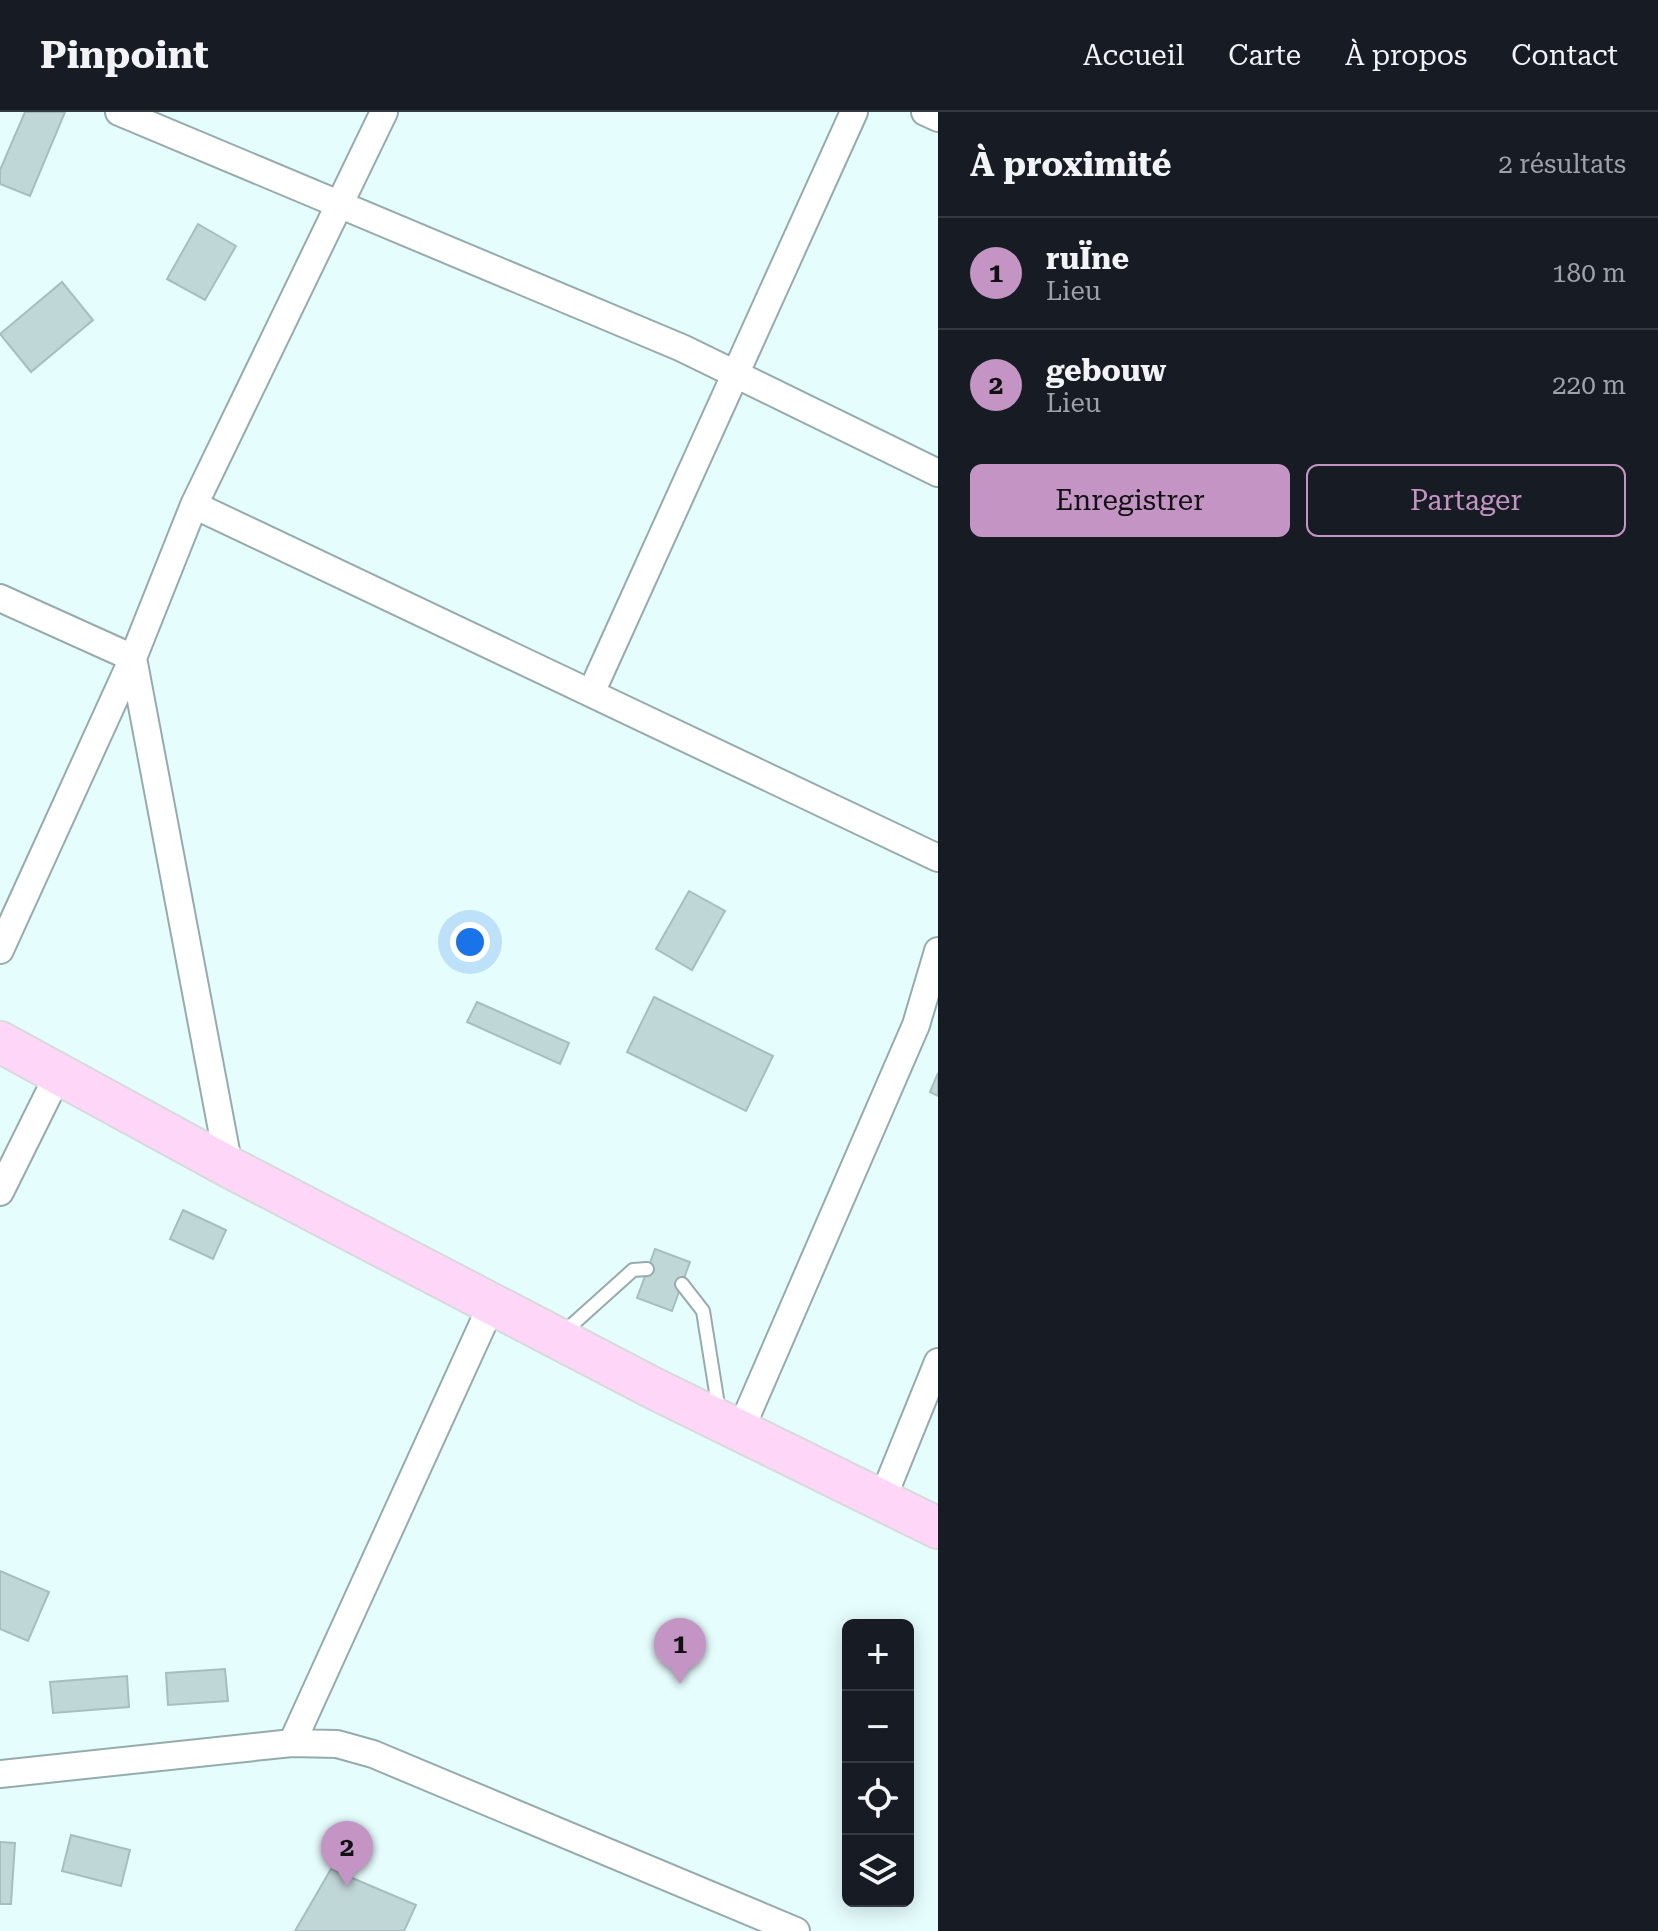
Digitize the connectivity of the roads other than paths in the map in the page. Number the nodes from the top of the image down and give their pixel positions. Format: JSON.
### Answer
{"nodes":[{"id":1,"x":119,"y":112,"type":"edge"},
{"id":2,"x":384,"y":112,"type":"edge"},
{"id":3,"x":854,"y":112,"type":"edge"},
{"id":4,"x":925,"y":112,"type":"edge"},
{"id":5,"x":938,"y":118,"type":"edge"},
{"id":6,"x":339,"y":204,"type":"junction"},
{"id":7,"x":735,"y":374,"type":"junction"},
{"id":8,"x":938,"y":473,"type":"edge"},
{"id":9,"x":194,"y":505,"type":"junction"},
{"id":10,"x":0,"y":598,"type":"edge"},
{"id":11,"x":133,"y":658,"type":"junction"},
{"id":12,"x":591,"y":693,"type":"junction"},
{"id":13,"x":938,"y":858,"type":"edge"},
{"id":14,"x":0,"y":950,"type":"edge"},
{"id":15,"x":938,"y":951,"type":"edge"},
{"id":16,"x":0,"y":1042,"type":"edge"},
{"id":17,"x":58,"y":1075,"type":"junction"},
{"id":18,"x":229,"y":1167,"type":"junction"},
{"id":19,"x":0,"y":1192,"type":"edge"},
{"id":20,"x":647,"y":1269,"type":"dead end"},
{"id":21,"x":682,"y":1284,"type":"dead end"},
{"id":22,"x":492,"y":1304,"type":"junction"},
{"id":23,"x":557,"y":1338,"type":"junction"},
{"id":24,"x":938,"y":1362,"type":"edge"},
{"id":25,"x":730,"y":1426,"type":"junction"},
{"id":26,"x":882,"y":1500,"type":"junction"},
{"id":27,"x":938,"y":1528,"type":"edge"},
{"id":28,"x":292,"y":1743,"type":"junction"},
{"id":29,"x":0,"y":1774,"type":"edge"},
{"id":30,"x":796,"y":1931,"type":"edge"}],
"edges":[{"from":1,"to":6,"type":"street"},
{"from":2,"to":6,"type":"street"},
{"from":3,"to":7,"type":"street"},
{"from":4,"to":5,"type":"street"},
{"from":6,"to":7,"type":"street"},
{"from":6,"to":9,"type":"street"},
{"from":7,"to":8,"type":"street"},
{"from":7,"to":12,"type":"street"},
{"from":9,"to":11,"type":"street"},
{"from":9,"to":12,"type":"street"},
{"from":10,"to":11,"type":"street"},
{"from":11,"to":14,"type":"street"},
{"from":11,"to":18,"type":"street"},
{"from":12,"to":13,"type":"street"},
{"from":15,"to":25,"type":"street"},
{"from":16,"to":17,"type":"main road"},
{"from":17,"to":18,"type":"main road"},
{"from":17,"to":19,"type":"street"},
{"from":18,"to":22,"type":"main road"},
{"from":20,"to":23,"type":"lane"},
{"from":21,"to":25,"type":"lane"},
{"from":22,"to":23,"type":"main road"},
{"from":22,"to":28,"type":"street"},
{"from":23,"to":25,"type":"main road"},
{"from":24,"to":26,"type":"street"},
{"from":25,"to":26,"type":"main road"},
{"from":26,"to":27,"type":"main road"},
{"from":28,"to":29,"type":"street"},
{"from":28,"to":30,"type":"street"}]}
